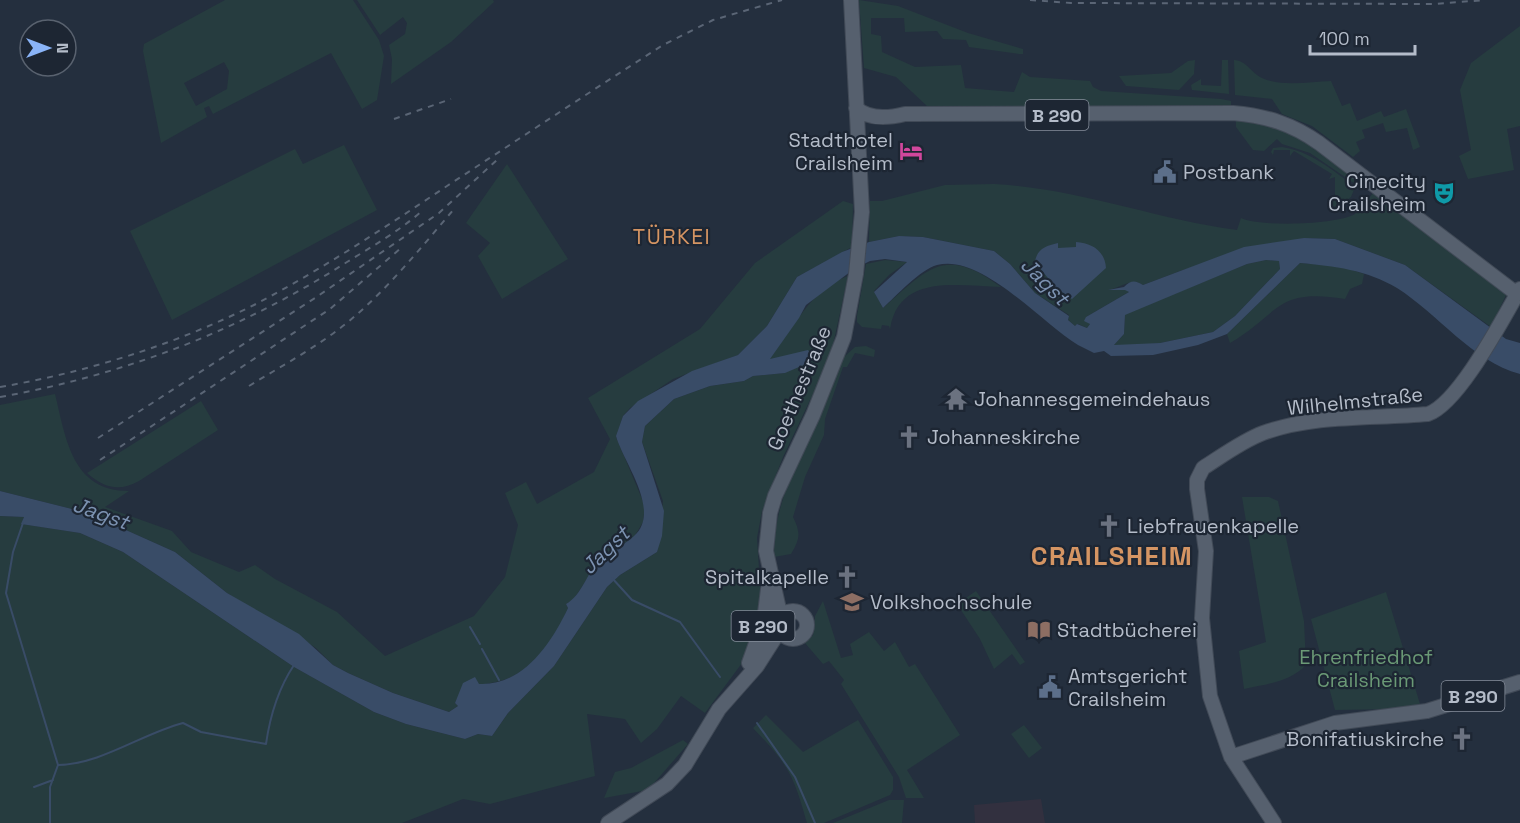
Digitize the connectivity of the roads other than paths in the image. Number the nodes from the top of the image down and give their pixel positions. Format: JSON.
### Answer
{"nodes":[{"id":1,"x":851,"y":0,"type":"edge"},
{"id":2,"x":856,"y":108,"type":"junction"},
{"id":3,"x":905,"y":114,"type":"junction"},
{"id":4,"x":885,"y":117,"type":"junction"},
{"id":5,"x":859,"y":139,"type":"junction"},
{"id":6,"x":1519,"y":290,"type":"edge"},
{"id":7,"x":769,"y":572,"type":"junction"},
{"id":8,"x":745,"y":678,"type":"junction"},
{"id":9,"x":1520,"y":682,"type":"edge"},
{"id":10,"x":1231,"y":757,"type":"junction"},
{"id":11,"x":608,"y":823,"type":"edge"},
{"id":12,"x":1274,"y":823,"type":"edge"}],
"edges":[{"from":1,"to":2,"type":"main road","name":"Goethestraße"},
{"from":2,"to":3,"type":"main road","number":"B 290"},
{"from":2,"to":4,"type":"main road"},
{"from":2,"to":5,"type":"main road","name":"Goethestraße"},
{"from":3,"to":4,"type":"main road","number":"B 290"},
{"from":3,"to":6,"type":"main road","number":"B 290"},
{"from":4,"to":5,"type":"main road","number":"B 290"},
{"from":5,"to":7,"type":"main road","name":"Goethestraße","number":"B 290"},
{"from":6,"to":10,"type":"main road","name":"Wilhelmstraße","number":"B 290"},
{"from":7,"to":8,"type":"main road","number":"B 290"},
{"from":7,"to":8,"type":"main road","name":"Goethestraße","number":"B 290"},
{"from":8,"to":11,"type":"main road","number":"B 290"},
{"from":9,"to":10,"type":"main road","number":"B 290"},
{"from":10,"to":12,"type":"main road"}]}
